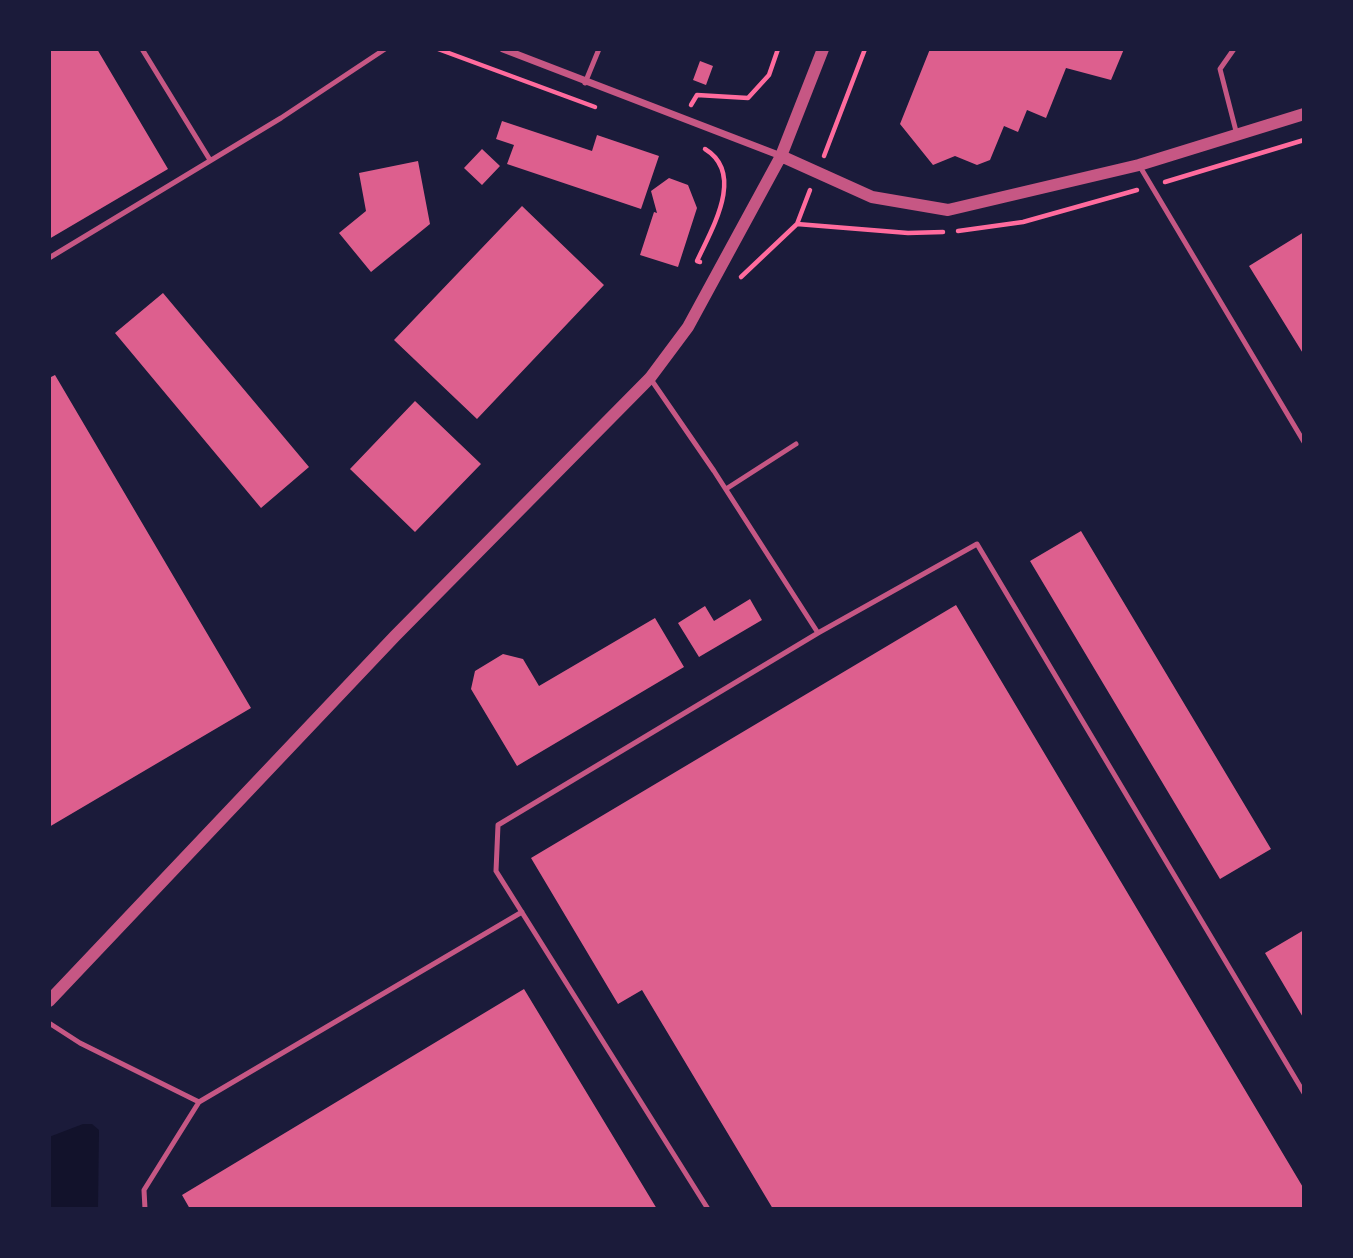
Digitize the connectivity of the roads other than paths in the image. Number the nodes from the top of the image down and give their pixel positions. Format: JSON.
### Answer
{"nodes":[{"id":1,"x":142,"y":49,"type":"edge"},
{"id":2,"x":385,"y":49,"type":"edge"},
{"id":3,"x":503,"y":49,"type":"edge"},
{"id":4,"x":599,"y":49,"type":"edge"},
{"id":5,"x":823,"y":49,"type":"edge"},
{"id":6,"x":1234,"y":49,"type":"edge"},
{"id":7,"x":585,"y":83,"type":"junction"},
{"id":8,"x":1304,"y":114,"type":"edge"},
{"id":9,"x":1237,"y":135,"type":"junction"},
{"id":10,"x":781,"y":156,"type":"junction"},
{"id":11,"x":210,"y":160,"type":"junction"},
{"id":12,"x":1139,"y":165,"type":"junction"},
{"id":13,"x":49,"y":258,"type":"edge"},
{"id":14,"x":650,"y":378,"type":"junction"},
{"id":15,"x":1304,"y":442,"type":"edge"},
{"id":16,"x":796,"y":444,"type":"dead end"},
{"id":17,"x":726,"y":489,"type":"junction"},
{"id":18,"x":818,"y":634,"type":"junction"},
{"id":19,"x":522,"y":912,"type":"junction"},
{"id":20,"x":49,"y":1001,"type":"edge"},
{"id":21,"x":49,"y":1023,"type":"edge"},
{"id":22,"x":1304,"y":1093,"type":"edge"},
{"id":23,"x":199,"y":1102,"type":"junction"},
{"id":24,"x":145,"y":1209,"type":"edge"},
{"id":25,"x":708,"y":1209,"type":"edge"}],
"edges":[{"from":1,"to":11,"type":"lane"},
{"from":2,"to":11,"type":"lane"},
{"from":3,"to":7,"type":"street"},
{"from":4,"to":7,"type":"lane"},
{"from":5,"to":10,"type":"street"},
{"from":6,"to":9,"type":"lane"},
{"from":7,"to":10,"type":"street"},
{"from":8,"to":9,"type":"street"},
{"from":9,"to":12,"type":"street"},
{"from":10,"to":12,"type":"street"},
{"from":10,"to":14,"type":"street"},
{"from":11,"to":13,"type":"lane"},
{"from":12,"to":15,"type":"lane"},
{"from":14,"to":17,"type":"lane"},
{"from":14,"to":20,"type":"street"},
{"from":16,"to":17,"type":"lane"},
{"from":17,"to":18,"type":"lane"},
{"from":18,"to":19,"type":"lane"},
{"from":18,"to":22,"type":"lane"},
{"from":19,"to":23,"type":"lane"},
{"from":19,"to":25,"type":"lane"},
{"from":21,"to":23,"type":"lane"},
{"from":23,"to":24,"type":"lane"}]}
